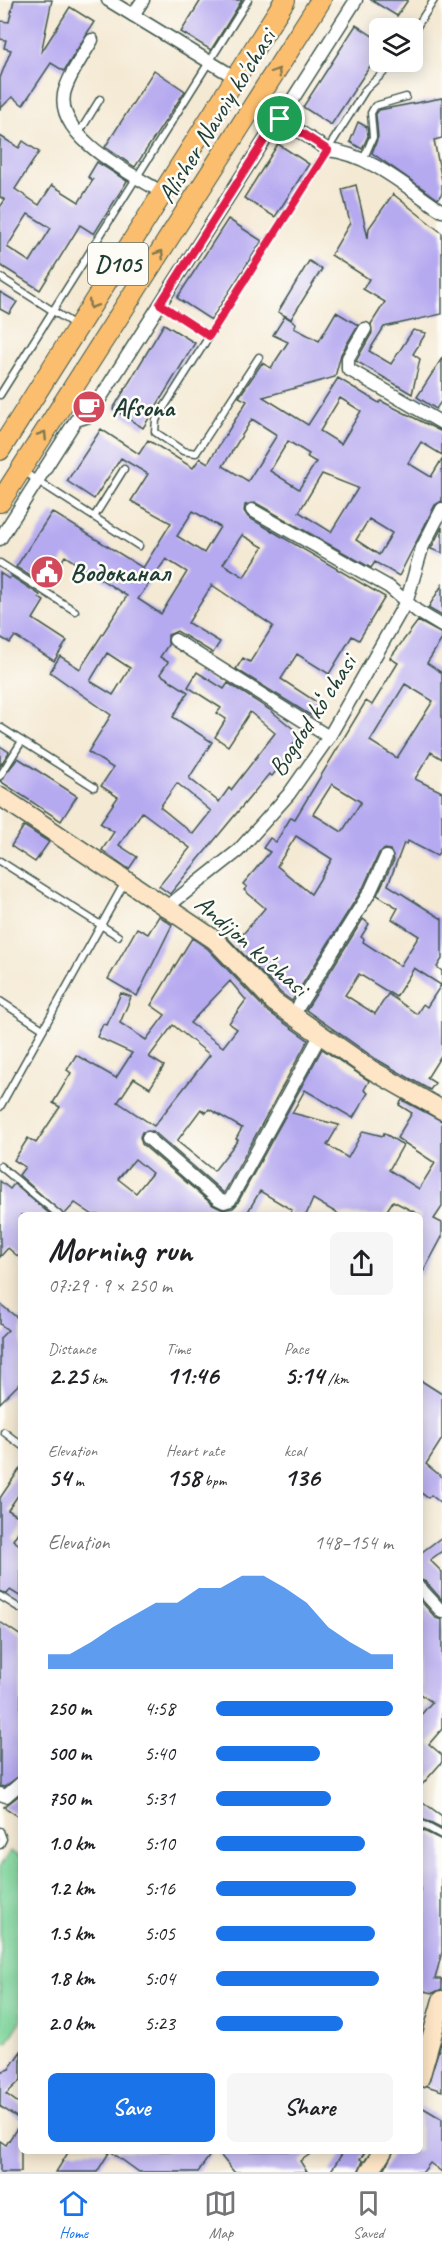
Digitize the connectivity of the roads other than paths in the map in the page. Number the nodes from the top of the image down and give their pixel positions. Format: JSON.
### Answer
{"nodes":[{"id":1,"x":108,"y":0,"type":"edge"},
{"id":2,"x":143,"y":0,"type":"edge"},
{"id":3,"x":248,"y":0,"type":"edge"},
{"id":4,"x":285,"y":0,"type":"edge"},
{"id":5,"x":321,"y":0,"type":"edge"},
{"id":6,"x":356,"y":0,"type":"edge"},
{"id":7,"x":434,"y":0,"type":"edge"},
{"id":8,"x":133,"y":15,"type":"junction"},
{"id":9,"x":422,"y":18,"type":"edge"},
{"id":10,"x":92,"y":40,"type":"dead end"},
{"id":11,"x":209,"y":62,"type":"junction"},
{"id":12,"x":384,"y":72,"type":"edge"},
{"id":13,"x":236,"y":78,"type":"junction"},
{"id":14,"x":406,"y":97,"type":"dead end"},
{"id":15,"x":100,"y":99,"type":"dead end"},
{"id":16,"x":256,"y":104,"type":"junction"},
{"id":17,"x":280,"y":119,"type":"junction"},
{"id":18,"x":78,"y":134,"type":"junction"},
{"id":19,"x":328,"y":150,"type":"junction"},
{"id":20,"x":363,"y":160,"type":"junction"},
{"id":21,"x":136,"y":177,"type":"junction"},
{"id":22,"x":163,"y":194,"type":"junction"},
{"id":23,"x":442,"y":211,"type":"edge"},
{"id":24,"x":0,"y":277,"type":"edge"},
{"id":25,"x":160,"y":304,"type":"junction"},
{"id":26,"x":52,"y":310,"type":"junction"},
{"id":27,"x":78,"y":327,"type":"junction"},
{"id":28,"x":365,"y":329,"type":"dead end"},
{"id":29,"x":209,"y":336,"type":"junction"},
{"id":30,"x":259,"y":357,"type":"dead end"},
{"id":31,"x":0,"y":395,"type":"edge"},
{"id":32,"x":442,"y":423,"type":"edge"},
{"id":33,"x":0,"y":450,"type":"edge"},
{"id":34,"x":124,"y":469,"type":"dead end"},
{"id":35,"x":29,"y":476,"type":"junction"},
{"id":36,"x":0,"y":502,"type":"edge"},
{"id":37,"x":442,"y":509,"type":"edge"},
{"id":38,"x":252,"y":510,"type":"dead end"},
{"id":39,"x":94,"y":517,"type":"junction"},
{"id":40,"x":0,"y":539,"type":"edge"},
{"id":41,"x":139,"y":546,"type":"dead end"},
{"id":42,"x":0,"y":563,"type":"edge"},
{"id":43,"x":407,"y":600,"type":"junction"},
{"id":44,"x":75,"y":611,"type":"dead end"},
{"id":45,"x":442,"y":626,"type":"edge"},
{"id":46,"x":175,"y":640,"type":"dead end"},
{"id":47,"x":0,"y":727,"type":"edge"},
{"id":48,"x":329,"y":737,"type":"junction"},
{"id":49,"x":22,"y":741,"type":"junction"},
{"id":50,"x":0,"y":776,"type":"edge"},
{"id":51,"x":94,"y":787,"type":"dead end"},
{"id":52,"x":3,"y":800,"type":"edge"},
{"id":53,"x":386,"y":857,"type":"dead end"},
{"id":54,"x":0,"y":861,"type":"edge"},
{"id":55,"x":126,"y":879,"type":"junction"},
{"id":56,"x":167,"y":907,"type":"junction"},
{"id":57,"x":100,"y":925,"type":"junction"},
{"id":58,"x":118,"y":936,"type":"dead end"},
{"id":59,"x":0,"y":1001,"type":"edge"},
{"id":60,"x":293,"y":1015,"type":"junction"},
{"id":61,"x":43,"y":1029,"type":"junction"},
{"id":62,"x":321,"y":1034,"type":"junction"},
{"id":63,"x":0,"y":1107,"type":"edge"},
{"id":64,"x":442,"y":1110,"type":"edge"},
{"id":65,"x":148,"y":1138,"type":"dead end"},
{"id":66,"x":0,"y":1166,"type":"edge"},
{"id":67,"x":55,"y":1212,"type":"edge"},
{"id":68,"x":4,"y":1432,"type":"dead end"},
{"id":69,"x":18,"y":1443,"type":"edge"},
{"id":70,"x":423,"y":1591,"type":"edge"},
{"id":71,"x":0,"y":1596,"type":"edge"},
{"id":72,"x":18,"y":1608,"type":"edge"},
{"id":73,"x":442,"y":1612,"type":"edge"},
{"id":74,"x":18,"y":1786,"type":"edge"},
{"id":75,"x":0,"y":1794,"type":"edge"},
{"id":76,"x":423,"y":1825,"type":"edge"},
{"id":77,"x":0,"y":1831,"type":"edge"},
{"id":78,"x":442,"y":1835,"type":"edge"},
{"id":79,"x":0,"y":1845,"type":"edge"},
{"id":80,"x":442,"y":2000,"type":"edge"},
{"id":81,"x":423,"y":2067,"type":"edge"},
{"id":82,"x":381,"y":2154,"type":"edge"},
{"id":83,"x":369,"y":2172,"type":"edge"}],
"edges":[{"from":1,"to":8,"type":"street"},
{"from":2,"to":8,"type":"street"},
{"from":3,"to":11,"type":"lane"},
{"from":4,"to":13,"type":"main road","name":"Alisher Navoiy ko'chasi","number":"D105"},
{"from":16,"to":5,"type":"main road","name":"Alisher Navoiy ko'chasi","number":"D105","one_way":true},
{"from":6,"to":17,"type":"street"},
{"from":7,"to":9,"type":"lane"},
{"from":8,"to":11,"type":"street"},
{"from":10,"to":18,"type":"street"},
{"from":11,"to":13,"type":"street"},
{"from":11,"to":21,"type":"lane"},
{"from":12,"to":19,"type":"lane"},
{"from":13,"to":22,"type":"main road","name":"Alisher Navoiy ko'chasi","number":"D105"},
{"from":14,"to":20,"type":"lane"},
{"from":15,"to":18,"type":"lane"},
{"from":16,"to":17,"type":"street"},
{"from":35,"to":16,"type":"main road","name":"Alisher Navoiy ko'chasi","number":"D105","one_way":true},
{"from":17,"to":19,"type":"street"},
{"from":17,"to":25,"type":"street"},
{"from":18,"to":21,"type":"street"},
{"from":19,"to":20,"type":"street"},
{"from":19,"to":29,"type":"lane"},
{"from":20,"to":23,"type":"street"},
{"from":21,"to":22,"type":"street"},
{"from":21,"to":26,"type":"lane"},
{"from":22,"to":27,"type":"main road","name":"Alisher Navoiy ko'chasi","number":"D105","one_way":true},
{"from":24,"to":26,"type":"lane"},
{"from":25,"to":29,"type":"lane"},
{"from":25,"to":35,"type":"street"},
{"from":26,"to":27,"type":"lane"},
{"from":26,"to":31,"type":"lane"},
{"from":27,"to":33,"type":"main road","name":"Alisher Navoiy ko'chasi","number":"D105"},
{"from":28,"to":32,"type":"street"},
{"from":29,"to":30,"type":"lane"},
{"from":34,"to":39,"type":"lane"},
{"from":35,"to":36,"type":"main road","name":"Alisher Navoiy ko'chasi","number":"D105"},
{"from":35,"to":39,"type":"lane"},
{"from":35,"to":40,"type":"street"},
{"from":37,"to":43,"type":"street","name":"Bogdod koʻchasi"},
{"from":38,"to":43,"type":"street"},
{"from":39,"to":41,"type":"lane"},
{"from":42,"to":44,"type":"lane"},
{"from":43,"to":45,"type":"street"},
{"from":43,"to":48,"type":"street","name":"Bogdod koʻchasi"},
{"from":46,"to":48,"type":"street"},
{"from":47,"to":49,"type":"lane"},
{"from":48,"to":56,"type":"street","name":"Bogdod koʻchasi"},
{"from":49,"to":50,"type":"lane"},
{"from":49,"to":51,"type":"lane"},
{"from":52,"to":55,"type":"street","name":"Andijon ko'chasi"},
{"from":53,"to":60,"type":"street"},
{"from":54,"to":57,"type":"lane"},
{"from":55,"to":56,"type":"street","name":"Andijon ko'chasi"},
{"from":55,"to":57,"type":"lane"},
{"from":56,"to":60,"type":"street","name":"Andijon ko'chasi"},
{"from":57,"to":58,"type":"lane"},
{"from":57,"to":61,"type":"lane"},
{"from":59,"to":61,"type":"lane"},
{"from":60,"to":62,"type":"street","name":"Andijon ko'chasi"},
{"from":61,"to":63,"type":"lane"},
{"from":62,"to":64,"type":"street","name":"Andijon ko'chasi"},
{"from":62,"to":65,"type":"street"},
{"from":66,"to":67,"type":"lane"},
{"from":68,"to":69,"type":"lane"},
{"from":70,"to":73,"type":"street"},
{"from":71,"to":72,"type":"lane"},
{"from":74,"to":75,"type":"street"},
{"from":76,"to":78,"type":"lane"},
{"from":77,"to":79,"type":"lane"},
{"from":80,"to":81,"type":"street"},
{"from":82,"to":83,"type":"street"}]}
